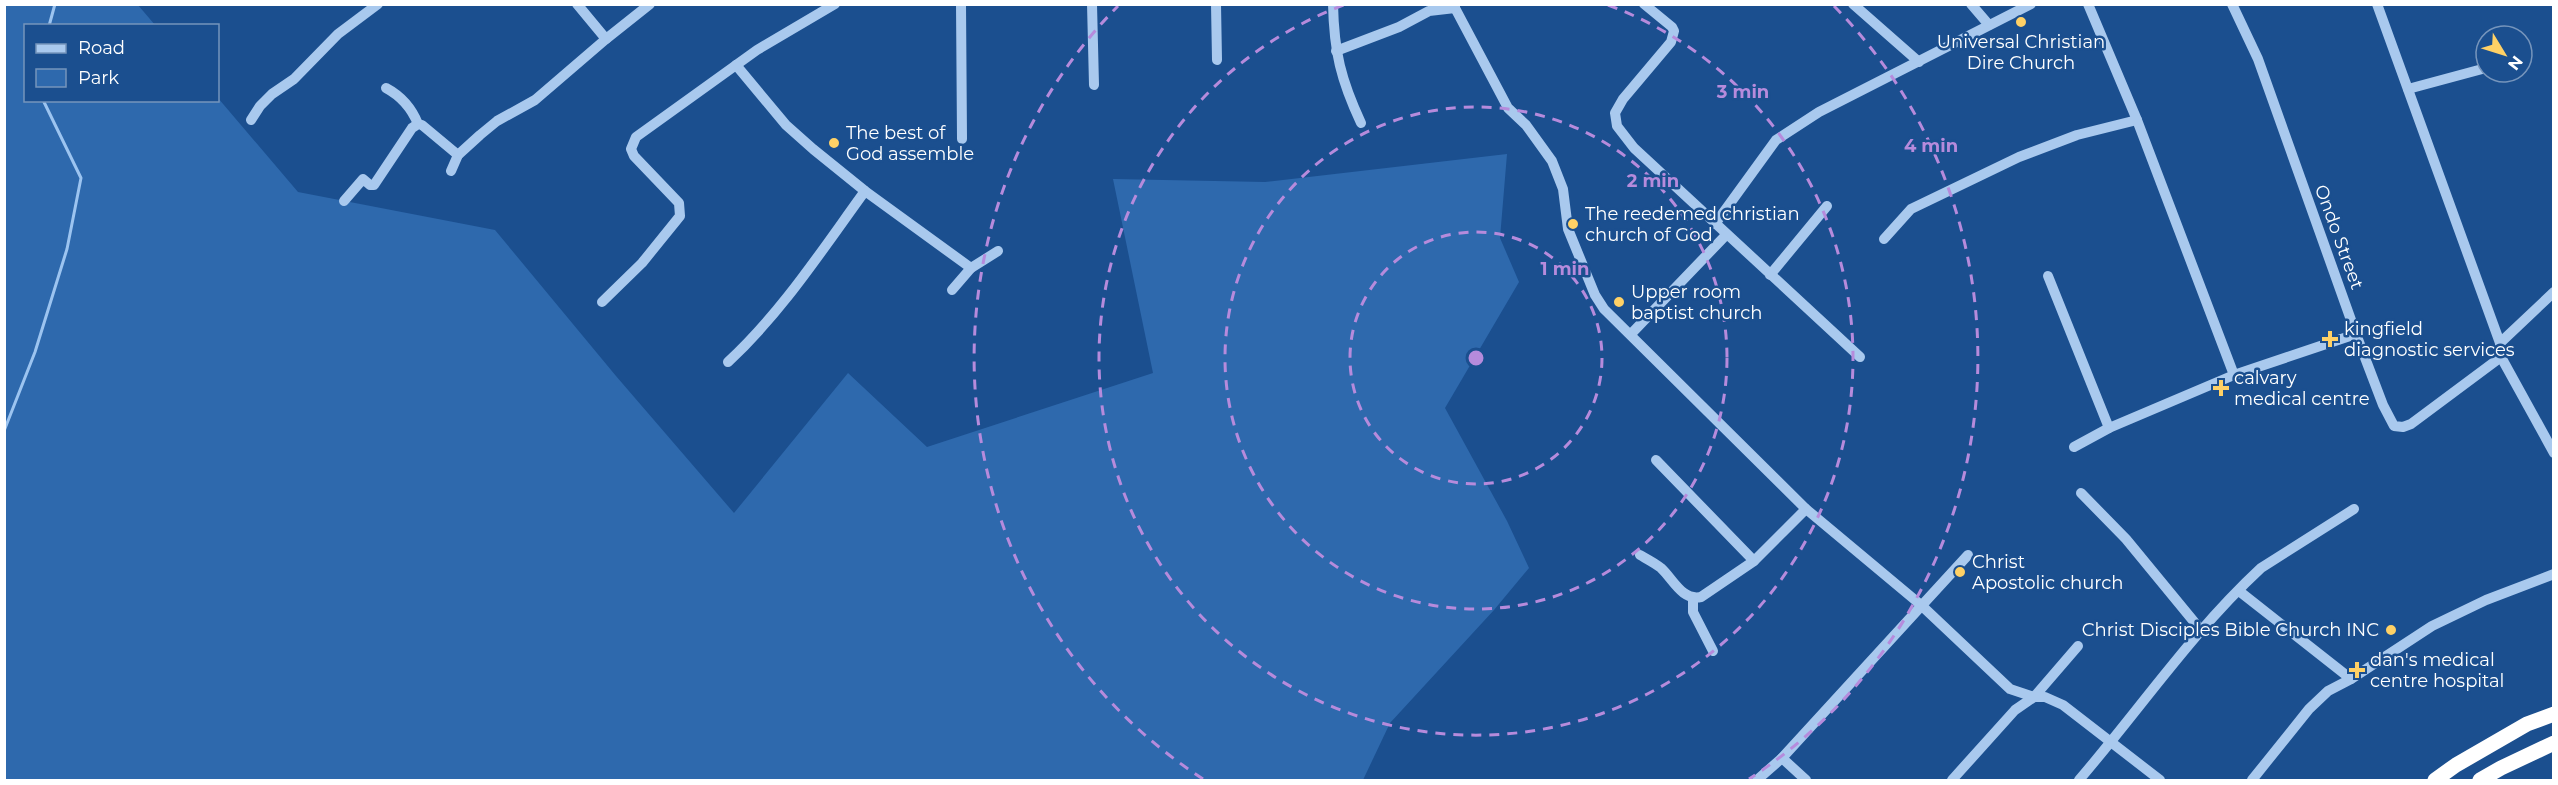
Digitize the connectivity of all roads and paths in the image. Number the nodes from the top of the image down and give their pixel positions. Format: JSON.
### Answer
{"nodes":[{"id":1,"x":378,"y":4,"type":"edge"},
{"id":2,"x":577,"y":4,"type":"edge"},
{"id":3,"x":650,"y":4,"type":"edge"},
{"id":4,"x":835,"y":4,"type":"edge"},
{"id":5,"x":961,"y":4,"type":"edge"},
{"id":6,"x":1092,"y":4,"type":"edge"},
{"id":7,"x":1216,"y":4,"type":"edge"},
{"id":8,"x":1334,"y":4,"type":"edge"},
{"id":9,"x":1644,"y":4,"type":"edge"},
{"id":10,"x":1853,"y":4,"type":"edge"},
{"id":11,"x":1971,"y":4,"type":"edge"},
{"id":12,"x":2031,"y":4,"type":"edge"},
{"id":13,"x":2088,"y":4,"type":"edge"},
{"id":14,"x":2232,"y":4,"type":"edge"},
{"id":15,"x":2377,"y":4,"type":"edge"},
{"id":16,"x":1455,"y":6,"type":"edge"},
{"id":17,"x":1989,"y":25,"type":"junction"},
{"id":18,"x":606,"y":39,"type":"junction"},
{"id":19,"x":1336,"y":51,"type":"junction"},
{"id":20,"x":1217,"y":60,"type":"dead end"},
{"id":21,"x":1918,"y":62,"type":"junction"},
{"id":22,"x":736,"y":65,"type":"junction"},
{"id":23,"x":2474,"y":71,"type":"edge"},
{"id":24,"x":1094,"y":85,"type":"dead end"},
{"id":25,"x":386,"y":88,"type":"dead end"},
{"id":26,"x":2408,"y":89,"type":"junction"},
{"id":27,"x":251,"y":120,"type":"dead end"},
{"id":28,"x":2137,"y":120,"type":"junction"},
{"id":29,"x":1361,"y":123,"type":"dead end"},
{"id":30,"x":418,"y":124,"type":"junction"},
{"id":31,"x":962,"y":139,"type":"dead end"},
{"id":32,"x":458,"y":155,"type":"junction"},
{"id":33,"x":451,"y":171,"type":"dead end"},
{"id":34,"x":865,"y":191,"type":"junction"},
{"id":35,"x":344,"y":201,"type":"dead end"},
{"id":36,"x":1827,"y":206,"type":"dead end"},
{"id":37,"x":1715,"y":224,"type":"junction"},
{"id":38,"x":1726,"y":235,"type":"junction"},
{"id":39,"x":1884,"y":239,"type":"dead end"},
{"id":40,"x":998,"y":251,"type":"dead end"},
{"id":41,"x":970,"y":267,"type":"junction"},
{"id":42,"x":1770,"y":275,"type":"junction"},
{"id":43,"x":2048,"y":276,"type":"dead end"},
{"id":44,"x":952,"y":290,"type":"dead end"},
{"id":45,"x":2553,"y":292,"type":"edge"},
{"id":46,"x":602,"y":302,"type":"dead end"},
{"id":47,"x":1631,"y":334,"type":"junction"},
{"id":48,"x":2356,"y":334,"type":"junction"},
{"id":49,"x":2499,"y":343,"type":"junction"},
{"id":50,"x":1860,"y":357,"type":"dead end"},
{"id":51,"x":2501,"y":357,"type":"junction"},
{"id":52,"x":728,"y":362,"type":"dead end"},
{"id":53,"x":2234,"y":375,"type":"junction"},
{"id":54,"x":2109,"y":428,"type":"junction"},
{"id":55,"x":2074,"y":447,"type":"dead end"},
{"id":56,"x":2553,"y":453,"type":"edge"},
{"id":57,"x":1656,"y":460,"type":"dead end"},
{"id":58,"x":2081,"y":493,"type":"dead end"},
{"id":59,"x":2354,"y":508,"type":"dead end"},
{"id":60,"x":1806,"y":509,"type":"junction"},
{"id":61,"x":1640,"y":555,"type":"dead end"},
{"id":62,"x":1968,"y":555,"type":"dead end"},
{"id":63,"x":1754,"y":561,"type":"junction"},
{"id":64,"x":2553,"y":574,"type":"edge"},
{"id":65,"x":2239,"y":591,"type":"junction"},
{"id":66,"x":1693,"y":599,"type":"junction"},
{"id":67,"x":1921,"y":605,"type":"junction"},
{"id":68,"x":2200,"y":629,"type":"junction"},
{"id":69,"x":2078,"y":646,"type":"dead end"},
{"id":70,"x":1713,"y":651,"type":"dead end"},
{"id":71,"x":2351,"y":679,"type":"junction"},
{"id":72,"x":2034,"y":697,"type":"junction"},
{"id":73,"x":2553,"y":714,"type":"edge"},
{"id":74,"x":2553,"y":743,"type":"edge"},
{"id":75,"x":2110,"y":744,"type":"junction"},
{"id":76,"x":1782,"y":758,"type":"junction"},
{"id":77,"x":1757,"y":780,"type":"edge"},
{"id":78,"x":1806,"y":780,"type":"edge"},
{"id":79,"x":1952,"y":780,"type":"edge"},
{"id":80,"x":2079,"y":780,"type":"edge"},
{"id":81,"x":2160,"y":780,"type":"edge"},
{"id":82,"x":2252,"y":780,"type":"edge"},
{"id":83,"x":2435,"y":780,"type":"edge"},
{"id":84,"x":2480,"y":780,"type":"edge"}],
"edges":[{"from":1,"to":27,"type":"street"},
{"from":2,"to":18,"type":"street"},
{"from":3,"to":18,"type":"street"},
{"from":4,"to":22,"type":"street"},
{"from":5,"to":31,"type":"street"},
{"from":6,"to":24,"type":"street"},
{"from":7,"to":20,"type":"street"},
{"from":8,"to":19,"type":"street"},
{"from":9,"to":37,"type":"street"},
{"from":10,"to":21,"type":"street"},
{"from":11,"to":17,"type":"street"},
{"from":12,"to":17,"type":"street"},
{"from":13,"to":28,"type":"street"},
{"from":14,"to":48,"type":"street","name":"Ondo Street"},
{"from":15,"to":26,"type":"street"},
{"from":16,"to":19,"type":"street"},
{"from":16,"to":47,"type":"street"},
{"from":17,"to":21,"type":"street"},
{"from":18,"to":32,"type":"street"},
{"from":19,"to":29,"type":"street"},
{"from":21,"to":37,"type":"street"},
{"from":22,"to":34,"type":"street"},
{"from":22,"to":46,"type":"street"},
{"from":23,"to":26,"type":"street"},
{"from":25,"to":30,"type":"street"},
{"from":26,"to":49,"type":"street"},
{"from":28,"to":39,"type":"street"},
{"from":28,"to":53,"type":"street"},
{"from":30,"to":32,"type":"street"},
{"from":30,"to":35,"type":"street"},
{"from":32,"to":33,"type":"street"},
{"from":34,"to":41,"type":"street"},
{"from":34,"to":52,"type":"street"},
{"from":36,"to":42,"type":"street"},
{"from":37,"to":38,"type":"street"},
{"from":38,"to":42,"type":"street"},
{"from":38,"to":47,"type":"street"},
{"from":40,"to":41,"type":"street"},
{"from":41,"to":44,"type":"street"},
{"from":42,"to":50,"type":"street"},
{"from":43,"to":54,"type":"street"},
{"from":45,"to":49,"type":"street"},
{"from":47,"to":60,"type":"street"},
{"from":48,"to":51,"type":"street","name":"Ondo Street"},
{"from":48,"to":53,"type":"street"},
{"from":49,"to":51,"type":"street"},
{"from":51,"to":56,"type":"street"},
{"from":53,"to":54,"type":"street"},
{"from":54,"to":55,"type":"street"},
{"from":57,"to":63,"type":"street"},
{"from":58,"to":68,"type":"street"},
{"from":59,"to":65,"type":"street"},
{"from":60,"to":63,"type":"street"},
{"from":60,"to":67,"type":"street"},
{"from":61,"to":66,"type":"street"},
{"from":62,"to":67,"type":"street"},
{"from":63,"to":66,"type":"street"},
{"from":64,"to":71,"type":"street"},
{"from":65,"to":68,"type":"street"},
{"from":65,"to":71,"type":"street"},
{"from":66,"to":70,"type":"street"},
{"from":67,"to":72,"type":"street"},
{"from":67,"to":76,"type":"street"},
{"from":68,"to":75,"type":"street"},
{"from":69,"to":72,"type":"street"},
{"from":71,"to":82,"type":"street"},
{"from":72,"to":75,"type":"street"},
{"from":72,"to":79,"type":"street"},
{"from":73,"to":83,"type":"highway"},
{"from":74,"to":84,"type":"highway"},
{"from":75,"to":80,"type":"street"},
{"from":75,"to":81,"type":"street"},
{"from":76,"to":77,"type":"street"},
{"from":76,"to":78,"type":"street"}]}
